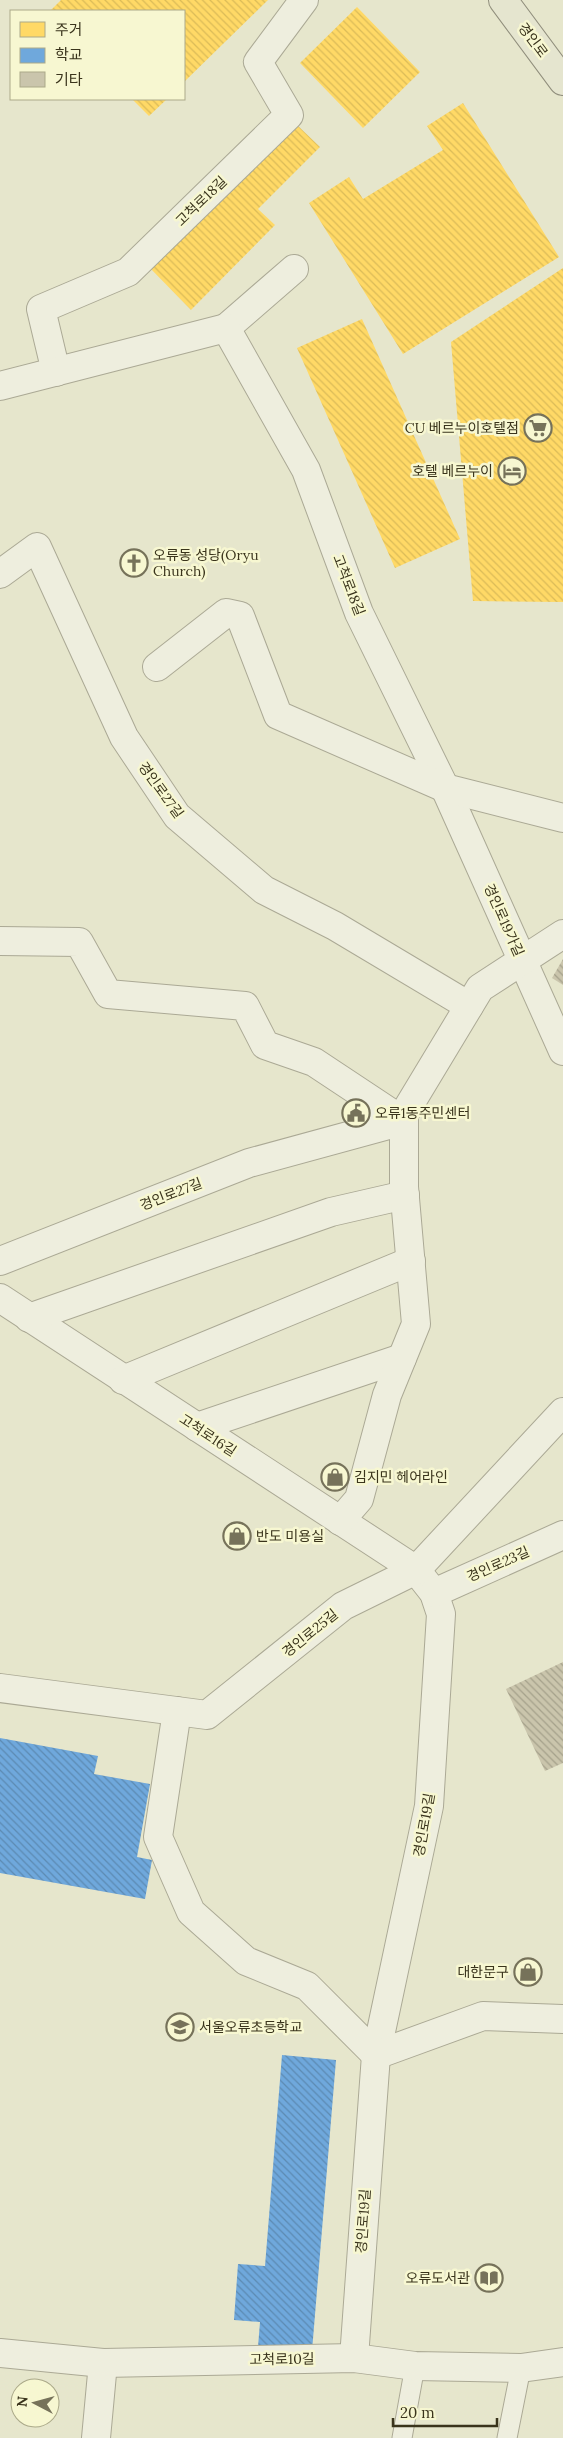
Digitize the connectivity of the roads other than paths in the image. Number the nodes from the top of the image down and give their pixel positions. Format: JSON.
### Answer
{"nodes":[{"id":1,"x":304,"y":0,"type":"edge"},
{"id":2,"x":503,"y":0,"type":"edge"},
{"id":3,"x":563,"y":81,"type":"edge"},
{"id":4,"x":294,"y":268,"type":"dead end"},
{"id":5,"x":226,"y":328,"type":"junction"},
{"id":6,"x":56,"y":372,"type":"junction"},
{"id":7,"x":0,"y":386,"type":"edge"},
{"id":8,"x":0,"y":574,"type":"edge"},
{"id":9,"x":157,"y":668,"type":"dead end"},
{"id":10,"x":445,"y":788,"type":"junction"},
{"id":11,"x":563,"y":818,"type":"edge"},
{"id":12,"x":563,"y":934,"type":"edge"},
{"id":13,"x":0,"y":941,"type":"edge"},
{"id":14,"x":522,"y":961,"type":"junction"},
{"id":15,"x":468,"y":1006,"type":"junction"},
{"id":16,"x":563,"y":1051,"type":"edge"},
{"id":17,"x":403,"y":1121,"type":"junction"},
{"id":18,"x":405,"y":1195,"type":"junction"},
{"id":19,"x":0,"y":1261,"type":"edge"},
{"id":20,"x":411,"y":1261,"type":"junction"},
{"id":21,"x":0,"y":1298,"type":"edge"},
{"id":22,"x":29,"y":1318,"type":"junction"},
{"id":23,"x":402,"y":1358,"type":"junction"},
{"id":24,"x":123,"y":1380,"type":"junction"},
{"id":25,"x":563,"y":1412,"type":"edge"},
{"id":26,"x":197,"y":1427,"type":"junction"},
{"id":27,"x":340,"y":1520,"type":"junction"},
{"id":28,"x":563,"y":1535,"type":"edge"},
{"id":29,"x":416,"y":1570,"type":"junction"},
{"id":30,"x":434,"y":1593,"type":"junction"},
{"id":31,"x":0,"y":1688,"type":"edge"},
{"id":32,"x":177,"y":1711,"type":"junction"},
{"id":33,"x":563,"y":2018,"type":"edge"},
{"id":34,"x":376,"y":2055,"type":"junction"},
{"id":35,"x":0,"y":2353,"type":"edge"},
{"id":36,"x":354,"y":2358,"type":"junction"},
{"id":37,"x":563,"y":2362,"type":"edge"},
{"id":38,"x":104,"y":2363,"type":"junction"},
{"id":39,"x":415,"y":2366,"type":"junction"},
{"id":40,"x":521,"y":2368,"type":"junction"},
{"id":41,"x":96,"y":2438,"type":"edge"},
{"id":42,"x":402,"y":2438,"type":"edge"},
{"id":43,"x":507,"y":2438,"type":"edge"}],
"edges":[{"from":1,"to":6,"type":"street","name":"고척로18길"},
{"from":2,"to":3,"type":"main road","name":"경인로"},
{"from":4,"to":5,"type":"street"},
{"from":5,"to":6,"type":"street"},
{"from":5,"to":10,"type":"street","name":"고척로18길"},
{"from":6,"to":7,"type":"street"},
{"from":8,"to":15,"type":"street","name":"경인로27길"},
{"from":9,"to":10,"type":"street"},
{"from":10,"to":11,"type":"street"},
{"from":10,"to":14,"type":"street","name":"경인로19가길"},
{"from":12,"to":14,"type":"street"},
{"from":13,"to":17,"type":"street"},
{"from":14,"to":15,"type":"street"},
{"from":14,"to":16,"type":"street","name":"경인로19가길"},
{"from":15,"to":17,"type":"street"},
{"from":17,"to":18,"type":"street"},
{"from":17,"to":19,"type":"street","name":"경인로27길"},
{"from":18,"to":20,"type":"street"},
{"from":18,"to":22,"type":"street"},
{"from":20,"to":23,"type":"street"},
{"from":20,"to":24,"type":"street"},
{"from":21,"to":22,"type":"street","name":"고척로16길"},
{"from":22,"to":24,"type":"street","name":"고척로16길"},
{"from":23,"to":26,"type":"street"},
{"from":23,"to":27,"type":"street"},
{"from":24,"to":26,"type":"street","name":"고척로16길"},
{"from":25,"to":29,"type":"street","name":"경인로25길"},
{"from":26,"to":27,"type":"street","name":"고척로16길"},
{"from":27,"to":29,"type":"street","name":"고척로16길"},
{"from":28,"to":30,"type":"street","name":"경인로23길"},
{"from":29,"to":30,"type":"street","name":"고척로16길"},
{"from":29,"to":32,"type":"street","name":"경인로25길"},
{"from":30,"to":34,"type":"street","name":"경인로19길"},
{"from":31,"to":32,"type":"street","name":"경인로25길"},
{"from":32,"to":34,"type":"street"},
{"from":33,"to":34,"type":"street"},
{"from":34,"to":36,"type":"street","name":"경인로19길"},
{"from":35,"to":38,"type":"street","name":"고척로10길"},
{"from":36,"to":38,"type":"street","name":"고척로10길"},
{"from":36,"to":39,"type":"street","name":"고척로10길"},
{"from":37,"to":40,"type":"street","name":"고척로10길"},
{"from":38,"to":41,"type":"street"},
{"from":39,"to":40,"type":"street","name":"고척로10길"},
{"from":39,"to":42,"type":"lane"},
{"from":40,"to":43,"type":"lane"}]}
